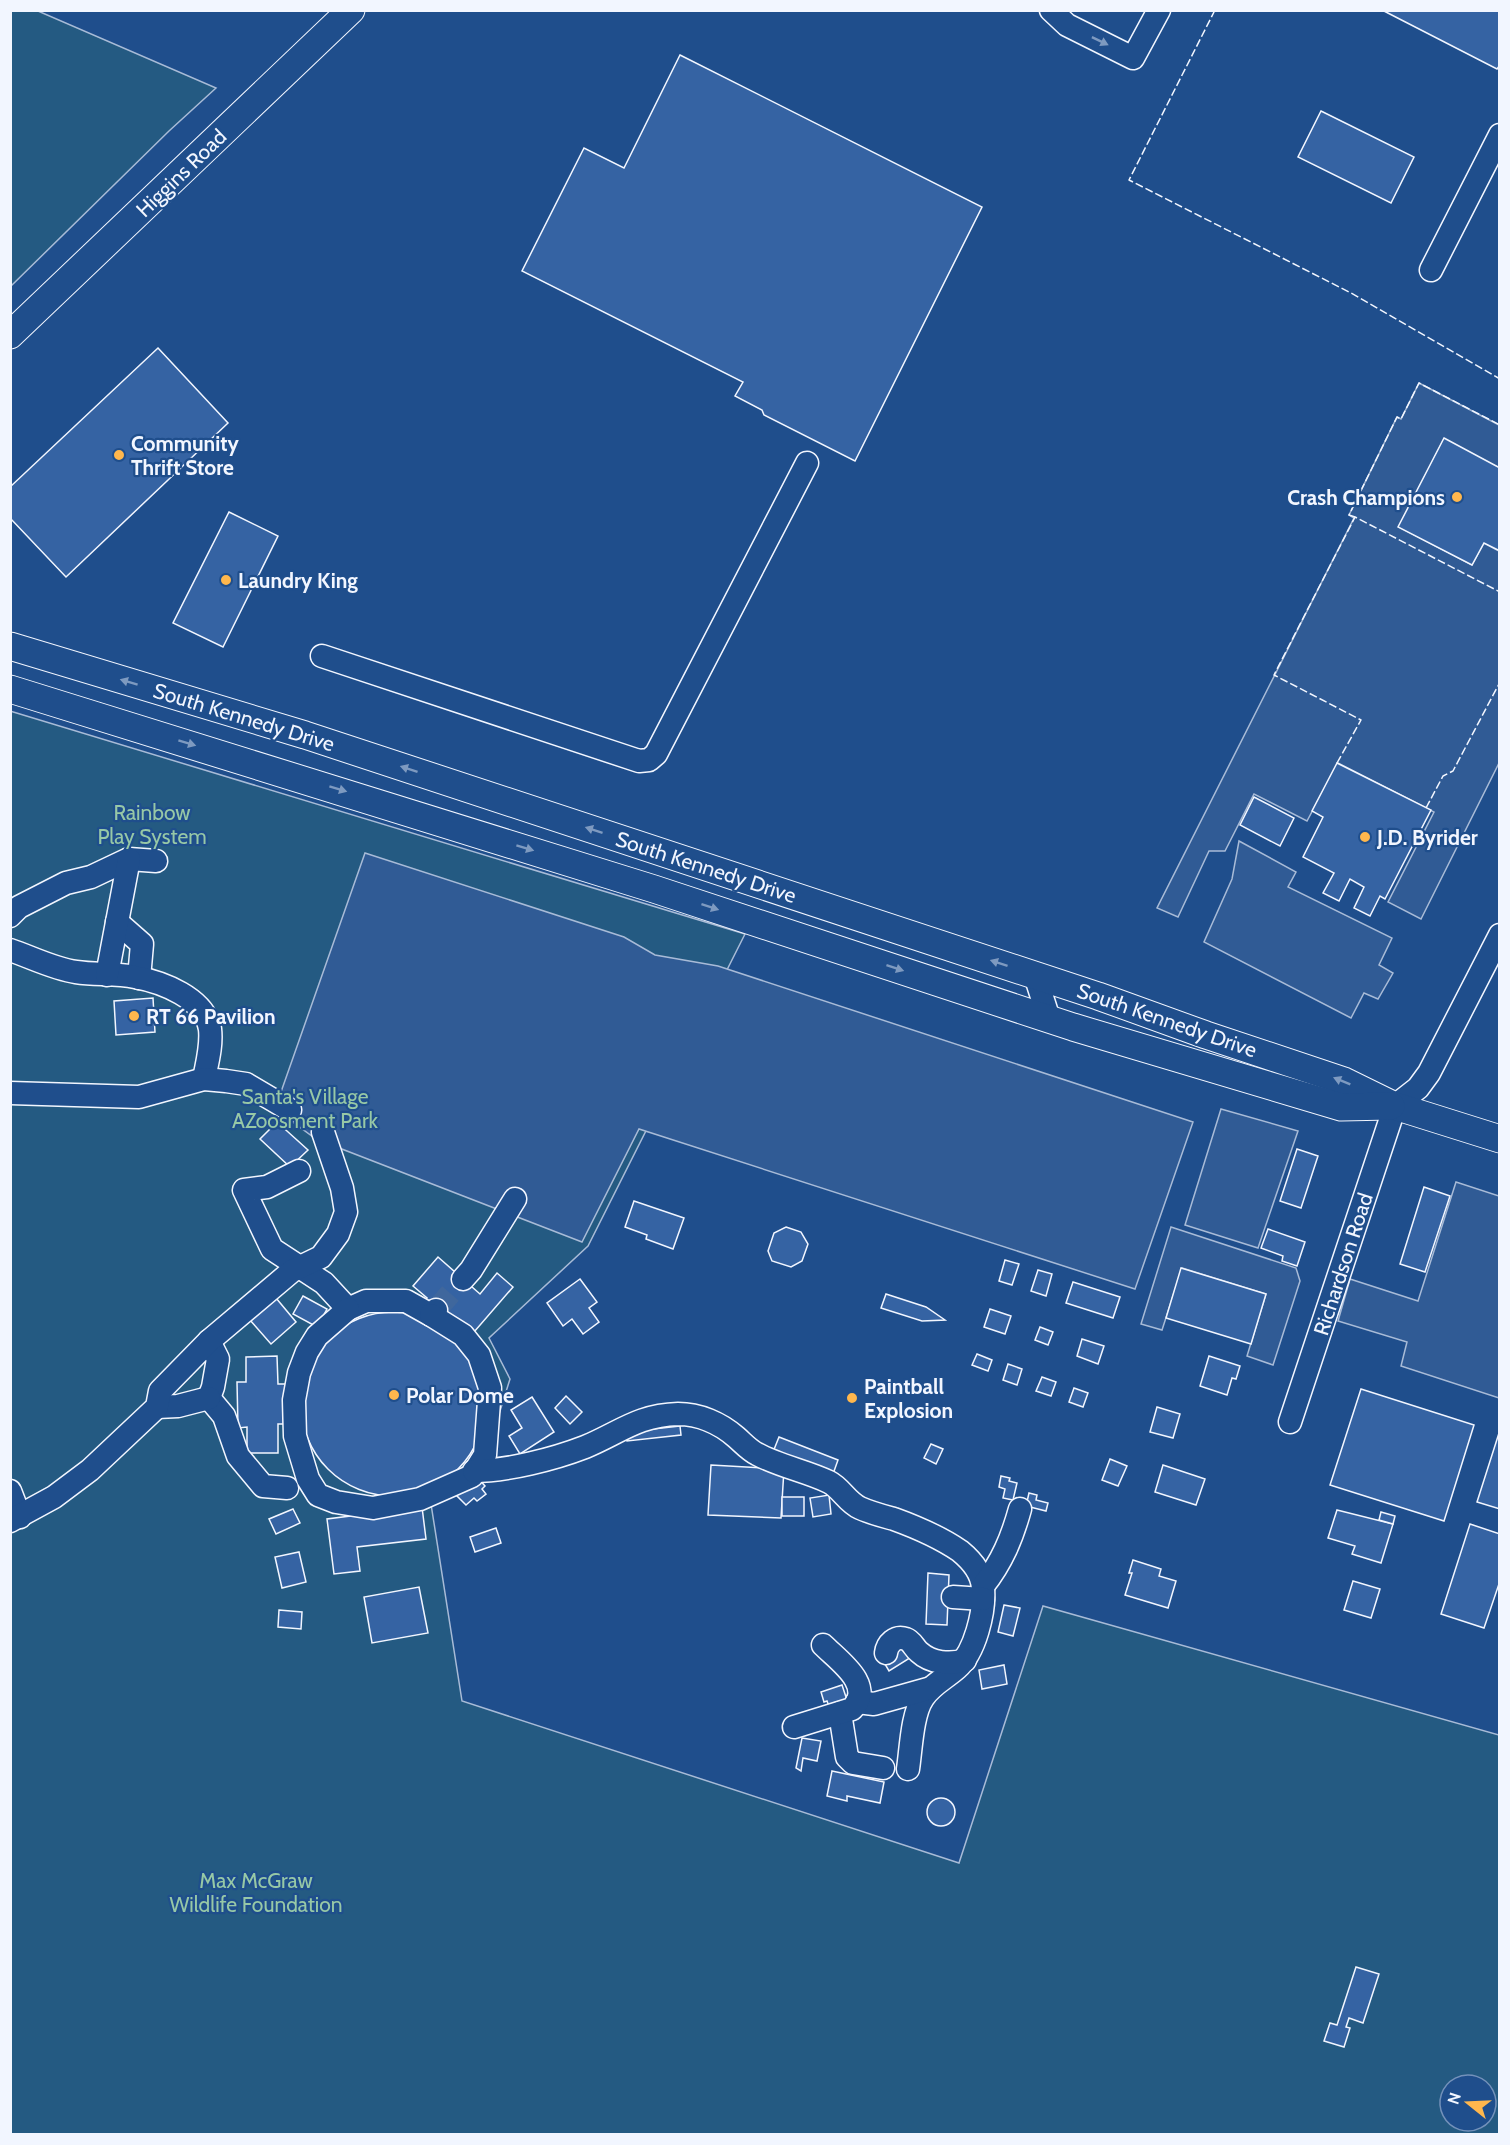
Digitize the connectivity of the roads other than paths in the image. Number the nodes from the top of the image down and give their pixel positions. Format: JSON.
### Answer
{"nodes":[{"id":1,"x":351,"y":10,"type":"edge"},
{"id":2,"x":1051,"y":10,"type":"edge"},
{"id":3,"x":1159,"y":10,"type":"edge"},
{"id":4,"x":1500,"y":135,"type":"edge"},
{"id":5,"x":1431,"y":270,"type":"dead end"},
{"id":6,"x":10,"y":335,"type":"edge"},
{"id":7,"x":807,"y":463,"type":"dead end"},
{"id":8,"x":10,"y":646,"type":"edge"},
{"id":9,"x":322,"y":656,"type":"dead end"},
{"id":10,"x":10,"y":689,"type":"edge"},
{"id":11,"x":129,"y":859,"type":"junction"},
{"id":12,"x":156,"y":861,"type":"dead end"},
{"id":13,"x":10,"y":916,"type":"edge"},
{"id":14,"x":117,"y":922,"type":"junction"},
{"id":15,"x":1500,"y":935,"type":"edge"},
{"id":16,"x":10,"y":950,"type":"edge"},
{"id":17,"x":107,"y":975,"type":"junction"},
{"id":18,"x":1035,"y":975,"type":"junction"},
{"id":19,"x":139,"y":978,"type":"junction"},
{"id":20,"x":1049,"y":1019,"type":"junction"},
{"id":21,"x":204,"y":1079,"type":"junction"},
{"id":22,"x":10,"y":1094,"type":"edge"},
{"id":23,"x":1395,"y":1106,"type":"junction"},
{"id":24,"x":290,"y":1110,"type":"dead end"},
{"id":25,"x":323,"y":1132,"type":"dead end"},
{"id":26,"x":1500,"y":1139,"type":"edge"},
{"id":27,"x":299,"y":1171,"type":"dead end"},
{"id":28,"x":515,"y":1199,"type":"dead end"},
{"id":29,"x":300,"y":1267,"type":"junction"},
{"id":30,"x":463,"y":1279,"type":"tunnel mouth"},
{"id":31,"x":348,"y":1309,"type":"junction"},
{"id":32,"x":209,"y":1341,"type":"junction"},
{"id":33,"x":208,"y":1398,"type":"junction"},
{"id":34,"x":157,"y":1407,"type":"junction"},
{"id":35,"x":1290,"y":1422,"type":"dead end"},
{"id":36,"x":474,"y":1471,"type":"junction"},
{"id":37,"x":287,"y":1488,"type":"dead end"},
{"id":38,"x":10,"y":1491,"type":"edge"},
{"id":39,"x":1020,"y":1509,"type":"dead end"},
{"id":40,"x":16,"y":1519,"type":"edge"},
{"id":41,"x":983,"y":1592,"type":"junction"},
{"id":42,"x":953,"y":1597,"type":"dead end"},
{"id":43,"x":823,"y":1645,"type":"dead end"},
{"id":44,"x":886,"y":1653,"type":"dead end"},
{"id":45,"x":965,"y":1660,"type":"junction"},
{"id":46,"x":931,"y":1688,"type":"junction"},
{"id":47,"x":848,"y":1707,"type":"junction"},
{"id":48,"x":794,"y":1727,"type":"dead end"},
{"id":49,"x":883,"y":1768,"type":"dead end"},
{"id":50,"x":908,"y":1769,"type":"dead end"}],
"edges":[{"from":1,"to":6,"type":"main road","name":"Higgins Road"},
{"from":2,"to":3,"type":"street","one_way":true},
{"from":4,"to":5,"type":"street"},
{"from":7,"to":9,"type":"street"},
{"from":18,"to":8,"type":"main road","name":"South Kennedy Drive","one_way":true},
{"from":10,"to":20,"type":"main road","name":"South Kennedy Drive","one_way":true},
{"from":11,"to":12,"type":"street"},
{"from":11,"to":13,"type":"street"},
{"from":11,"to":14,"type":"street"},
{"from":14,"to":17,"type":"street"},
{"from":14,"to":19,"type":"street"},
{"from":15,"to":23,"type":"street"},
{"from":16,"to":17,"type":"street"},
{"from":17,"to":19,"type":"street"},
{"from":18,"to":20,"type":"street"},
{"from":23,"to":18,"type":"main road","name":"South Kennedy Drive","one_way":true},
{"from":19,"to":21,"type":"street"},
{"from":20,"to":23,"type":"main road","name":"South Kennedy Drive"},
{"from":21,"to":22,"type":"street"},
{"from":21,"to":24,"type":"street"},
{"from":23,"to":26,"type":"main road","name":"South Kennedy Drive"},
{"from":23,"to":35,"type":"street","name":"Richardson Road"},
{"from":25,"to":29,"type":"street"},
{"from":27,"to":29,"type":"street"},
{"from":28,"to":30,"type":"street"},
{"from":29,"to":31,"type":"street"},
{"from":29,"to":32,"type":"street"},
{"from":31,"to":36,"type":"street"},
{"from":31,"to":36,"type":"street"},
{"from":32,"to":33,"type":"street"},
{"from":32,"to":34,"type":"street"},
{"from":33,"to":34,"type":"street"},
{"from":33,"to":37,"type":"street"},
{"from":34,"to":40,"type":"street"},
{"from":36,"to":41,"type":"street"},
{"from":38,"to":40,"type":"street"},
{"from":39,"to":41,"type":"street"},
{"from":41,"to":42,"type":"street"},
{"from":41,"to":45,"type":"street"},
{"from":43,"to":47,"type":"street"},
{"from":44,"to":45,"type":"street"},
{"from":45,"to":46,"type":"street"},
{"from":46,"to":47,"type":"street"},
{"from":46,"to":50,"type":"street"},
{"from":47,"to":48,"type":"street"},
{"from":47,"to":49,"type":"street"}]}
